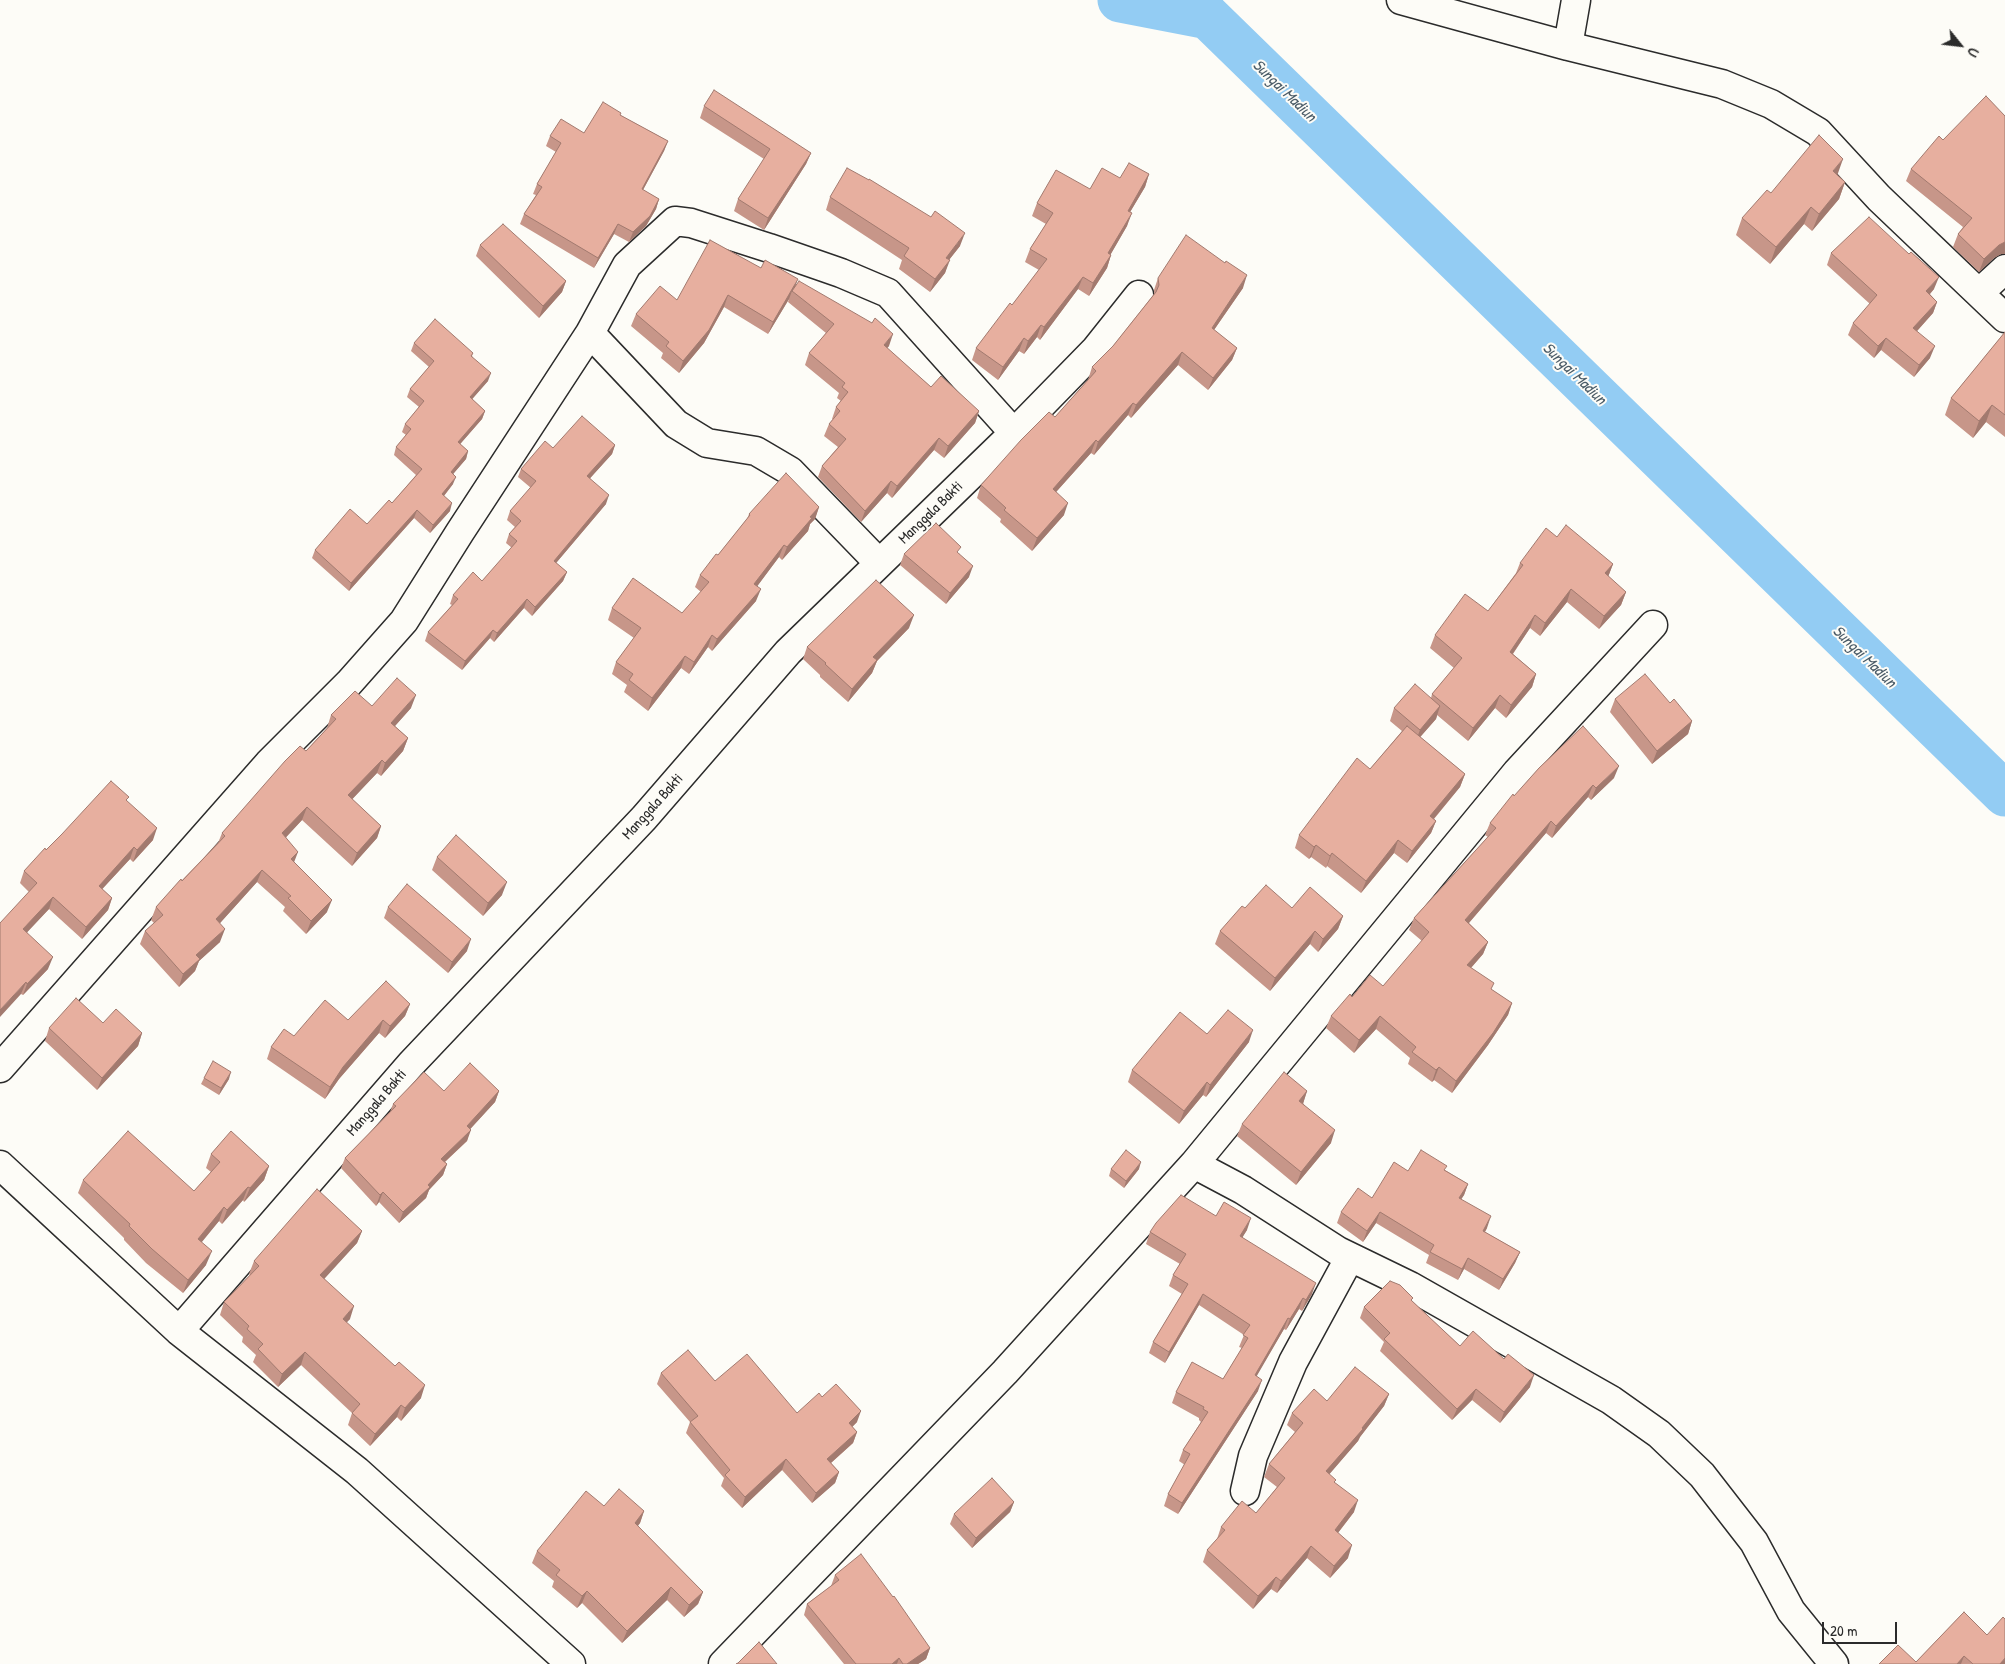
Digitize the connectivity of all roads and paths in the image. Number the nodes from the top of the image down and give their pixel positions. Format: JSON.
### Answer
{"nodes":[{"id":1,"x":1401,"y":0,"type":"edge"},
{"id":2,"x":1576,"y":0,"type":"edge"},
{"id":3,"x":1568,"y":46,"type":"junction"},
{"id":4,"x":2005,"y":268,"type":"edge"},
{"id":5,"x":1980,"y":292,"type":"junction"},
{"id":6,"x":1139,"y":295,"type":"dead end"},
{"id":7,"x":2005,"y":318,"type":"edge"},
{"id":8,"x":590,"y":333,"type":"junction"},
{"id":9,"x":1014,"y":433,"type":"junction"},
{"id":10,"x":879,"y":563,"type":"junction"},
{"id":11,"x":1653,"y":626,"type":"dead end"},
{"id":12,"x":0,"y":1068,"type":"edge"},
{"id":13,"x":1194,"y":1164,"type":"junction"},
{"id":14,"x":0,"y":1165,"type":"edge"},
{"id":15,"x":1350,"y":1257,"type":"junction"},
{"id":16,"x":179,"y":1331,"type":"junction"},
{"id":17,"x":1245,"y":1491,"type":"dead end"},
{"id":18,"x":571,"y":1664,"type":"edge"},
{"id":19,"x":723,"y":1664,"type":"edge"},
{"id":20,"x":1834,"y":1664,"type":"edge"}],
"edges":[{"from":1,"to":3,"type":"street"},
{"from":2,"to":3,"type":"street"},
{"from":3,"to":5,"type":"street"},
{"from":4,"to":5,"type":"street"},
{"from":5,"to":7,"type":"street"},
{"from":6,"to":9,"type":"street","name":"Manggala Bakti"},
{"from":8,"to":9,"type":"street"},
{"from":8,"to":10,"type":"street"},
{"from":8,"to":12,"type":"street"},
{"from":9,"to":10,"type":"street","name":"Manggala Bakti"},
{"from":10,"to":16,"type":"street","name":"Manggala Bakti"},
{"from":11,"to":13,"type":"street"},
{"from":13,"to":15,"type":"street"},
{"from":13,"to":19,"type":"street"},
{"from":14,"to":16,"type":"street"},
{"from":15,"to":17,"type":"street"},
{"from":15,"to":20,"type":"street"},
{"from":16,"to":18,"type":"street"}]}
